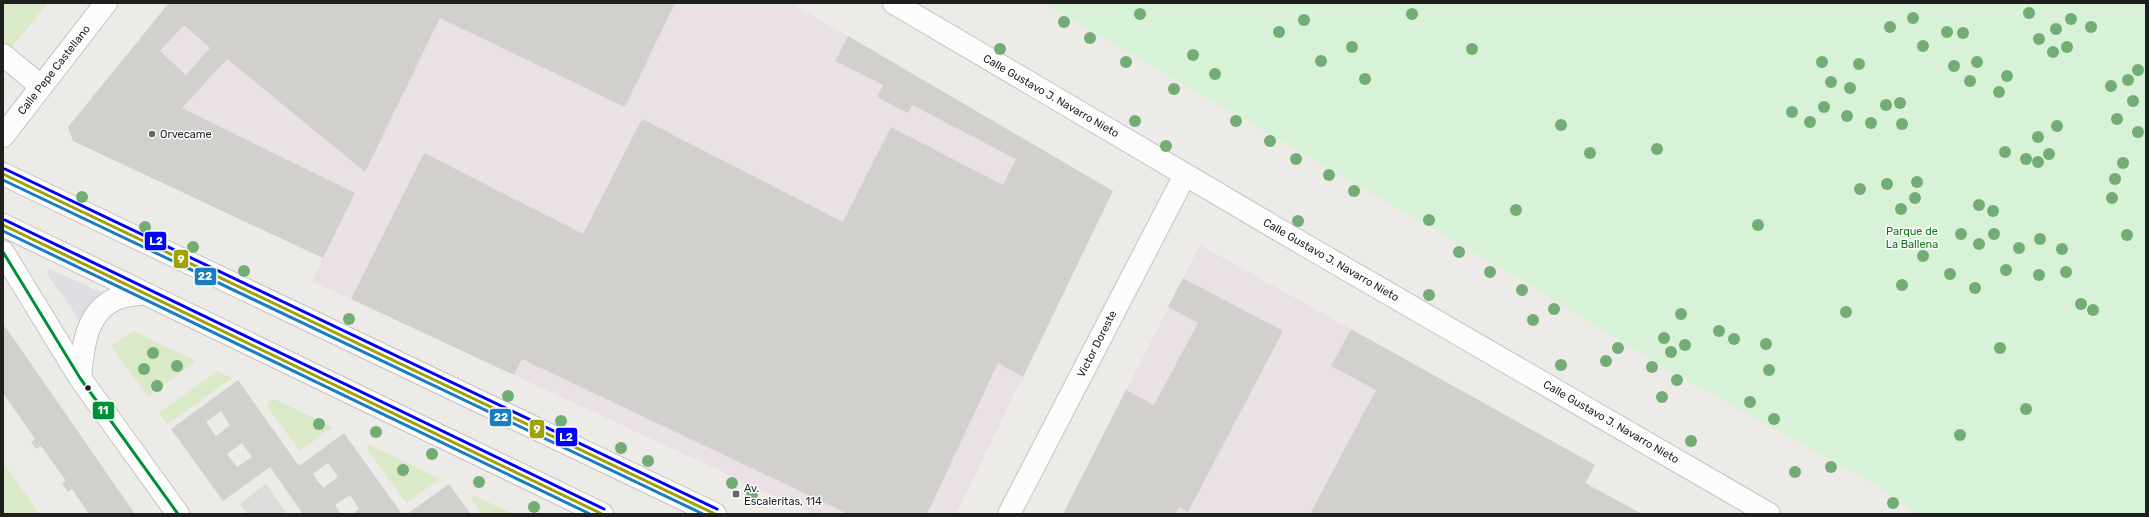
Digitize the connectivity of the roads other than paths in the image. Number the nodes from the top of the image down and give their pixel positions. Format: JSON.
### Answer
{"nodes":[{"id":1,"x":106,"y":3,"type":"edge"},
{"id":2,"x":894,"y":3,"type":"edge"},
{"id":3,"x":3,"y":55,"type":"edge"},
{"id":4,"x":41,"y":86,"type":"junction"},
{"id":5,"x":3,"y":136,"type":"edge"},
{"id":6,"x":3,"y":174,"type":"edge"},
{"id":7,"x":1185,"y":175,"type":"junction"},
{"id":8,"x":3,"y":225,"type":"edge"},
{"id":9,"x":8,"y":258,"type":"edge"},
{"id":10,"x":143,"y":293,"type":"junction"},
{"id":11,"x":80,"y":378,"type":"junction"},
{"id":12,"x":178,"y":514,"type":"edge"},
{"id":13,"x":602,"y":514,"type":"edge"},
{"id":14,"x":715,"y":514,"type":"edge"},
{"id":15,"x":1009,"y":514,"type":"edge"},
{"id":16,"x":1769,"y":514,"type":"edge"}],
"edges":[{"from":1,"to":4,"type":"street","name":"Calle Pepe Castellano"},
{"from":2,"to":7,"type":"street","name":"Calle Gustavo J. Navarro Nieto"},
{"from":3,"to":4,"type":"street"},
{"from":4,"to":5,"type":"street","name":"Calle Pepe Castellano"},
{"from":6,"to":14,"type":"street"},
{"from":7,"to":15,"type":"street","name":"Victor Doreste"},
{"from":7,"to":16,"type":"street","name":"Calle Gustavo J. Navarro Nieto"},
{"from":8,"to":10,"type":"street"},
{"from":9,"to":11,"type":"street"},
{"from":10,"to":11,"type":"street"},
{"from":10,"to":13,"type":"street"},
{"from":11,"to":12,"type":"street"}]}
